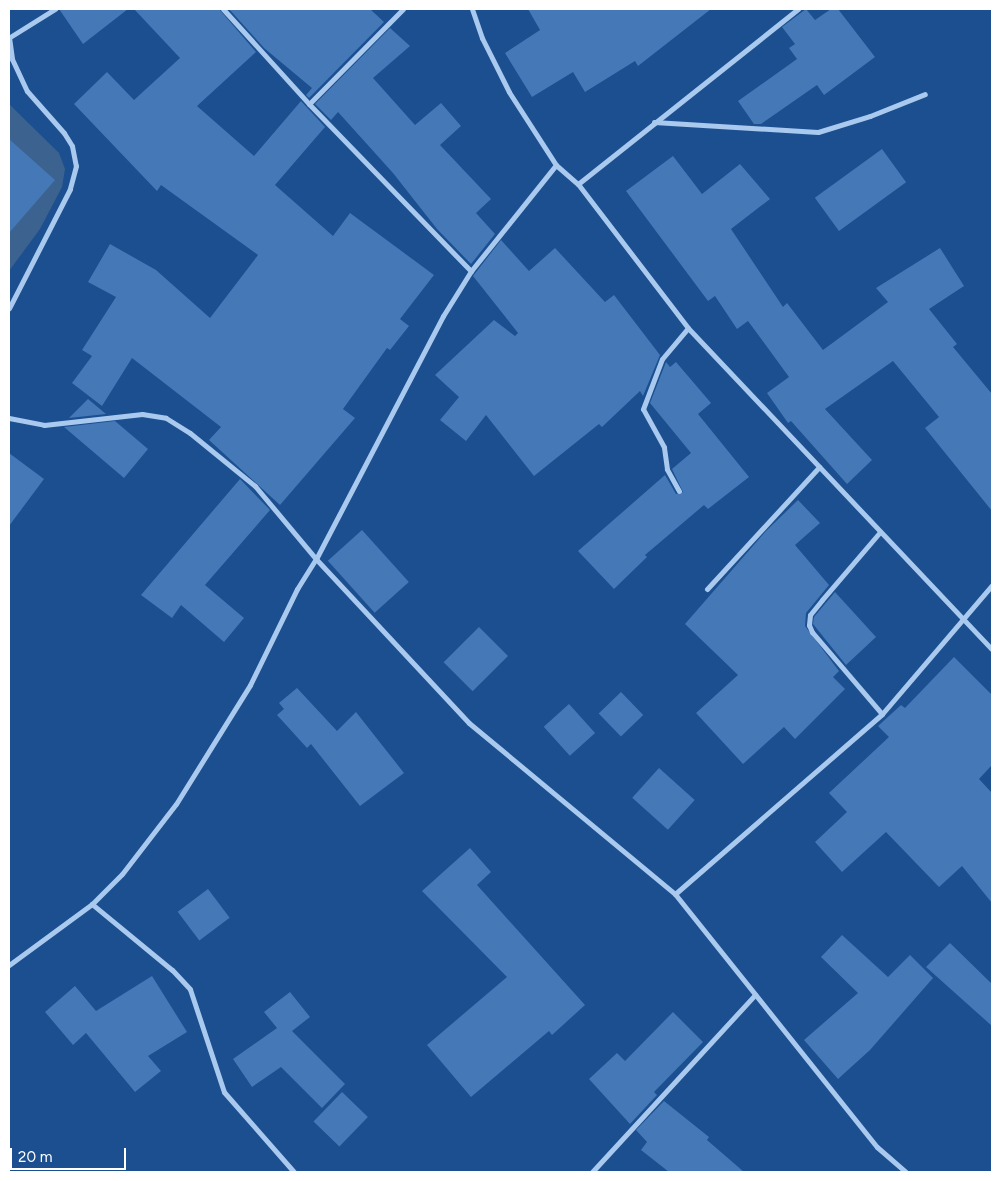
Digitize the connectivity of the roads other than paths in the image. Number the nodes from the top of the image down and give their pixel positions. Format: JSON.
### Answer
{"nodes":[{"id":1,"x":55,"y":9,"type":"edge"},
{"id":2,"x":223,"y":9,"type":"edge"},
{"id":3,"x":403,"y":9,"type":"edge"},
{"id":4,"x":472,"y":9,"type":"edge"},
{"id":5,"x":798,"y":9,"type":"edge"},
{"id":6,"x":9,"y":37,"type":"edge"},
{"id":7,"x":925,"y":94,"type":"dead end"},
{"id":8,"x":309,"y":104,"type":"junction"},
{"id":9,"x":654,"y":122,"type":"junction"},
{"id":10,"x":556,"y":164,"type":"junction"},
{"id":11,"x":578,"y":184,"type":"junction"},
{"id":12,"x":471,"y":271,"type":"junction"},
{"id":13,"x":9,"y":308,"type":"edge"},
{"id":14,"x":688,"y":328,"type":"junction"},
{"id":15,"x":9,"y":418,"type":"edge"},
{"id":16,"x":818,"y":466,"type":"junction"},
{"id":17,"x":679,"y":491,"type":"dead end"},
{"id":18,"x":880,"y":532,"type":"junction"},
{"id":19,"x":316,"y":559,"type":"junction"},
{"id":20,"x":992,"y":585,"type":"edge"},
{"id":21,"x":707,"y":589,"type":"dead end"},
{"id":22,"x":964,"y":620,"type":"junction"},
{"id":23,"x":992,"y":649,"type":"edge"},
{"id":24,"x":882,"y":714,"type":"junction"},
{"id":25,"x":675,"y":894,"type":"junction"},
{"id":26,"x":92,"y":904,"type":"junction"},
{"id":27,"x":9,"y":965,"type":"edge"},
{"id":28,"x":755,"y":995,"type":"junction"},
{"id":29,"x":294,"y":1172,"type":"edge"},
{"id":30,"x":592,"y":1172,"type":"edge"},
{"id":31,"x":906,"y":1172,"type":"edge"}],
"edges":[{"from":1,"to":6,"type":"street"},
{"from":2,"to":8,"type":"street"},
{"from":3,"to":8,"type":"street"},
{"from":4,"to":10,"type":"street"},
{"from":5,"to":9,"type":"street"},
{"from":6,"to":13,"type":"street"},
{"from":7,"to":9,"type":"street"},
{"from":8,"to":12,"type":"street"},
{"from":9,"to":11,"type":"street"},
{"from":10,"to":11,"type":"street"},
{"from":10,"to":12,"type":"street"},
{"from":11,"to":14,"type":"street"},
{"from":12,"to":19,"type":"street"},
{"from":14,"to":16,"type":"street"},
{"from":14,"to":17,"type":"street"},
{"from":15,"to":19,"type":"street"},
{"from":16,"to":18,"type":"street"},
{"from":16,"to":21,"type":"street"},
{"from":18,"to":22,"type":"street"},
{"from":18,"to":24,"type":"street"},
{"from":19,"to":25,"type":"street"},
{"from":19,"to":26,"type":"street"},
{"from":20,"to":22,"type":"street"},
{"from":22,"to":23,"type":"street"},
{"from":22,"to":24,"type":"street"},
{"from":24,"to":25,"type":"street"},
{"from":25,"to":28,"type":"street"},
{"from":26,"to":27,"type":"street"},
{"from":26,"to":29,"type":"street"},
{"from":28,"to":30,"type":"street"},
{"from":28,"to":31,"type":"street"}]}
